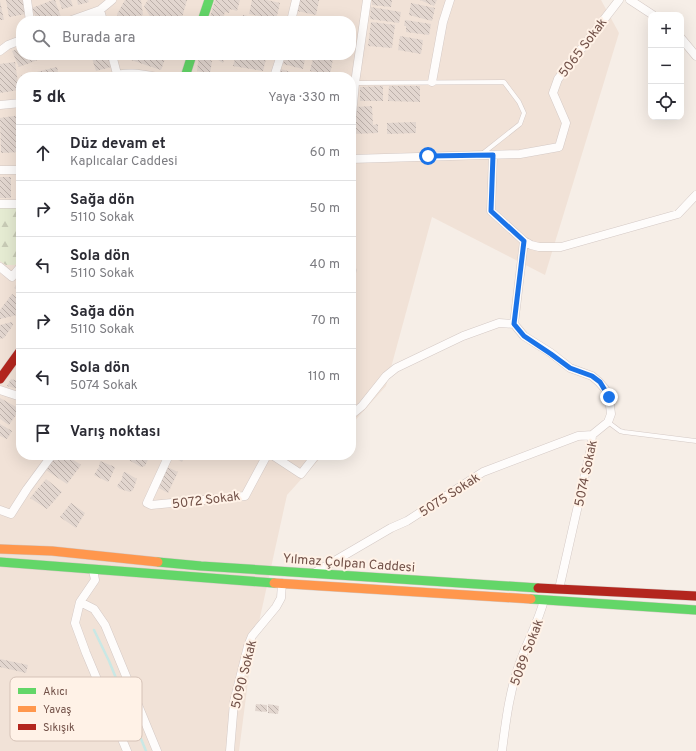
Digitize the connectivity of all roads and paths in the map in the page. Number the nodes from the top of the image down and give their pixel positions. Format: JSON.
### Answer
{"nodes":[{"id":1,"x":27,"y":0,"type":"edge"},
{"id":2,"x":112,"y":0,"type":"edge"},
{"id":3,"x":209,"y":0,"type":"edge"},
{"id":4,"x":296,"y":0,"type":"edge"},
{"id":5,"x":367,"y":0,"type":"edge"},
{"id":6,"x":450,"y":0,"type":"edge"},
{"id":7,"x":619,"y":0,"type":"edge"},
{"id":8,"x":630,"y":0,"type":"edge"},
{"id":9,"x":100,"y":10,"type":"junction"},
{"id":10,"x":648,"y":12,"type":"edge"},
{"id":11,"x":29,"y":16,"type":"edge"},
{"id":12,"x":83,"y":16,"type":"edge"},
{"id":13,"x":102,"y":16,"type":"edge"},
{"id":14,"x":204,"y":16,"type":"edge"},
{"id":15,"x":292,"y":16,"type":"edge"},
{"id":16,"x":16,"y":41,"type":"edge"},
{"id":17,"x":684,"y":42,"type":"edge"},
{"id":18,"x":4,"y":44,"type":"edge"},
{"id":19,"x":356,"y":50,"type":"edge"},
{"id":20,"x":0,"y":51,"type":"edge"},
{"id":21,"x":696,"y":56,"type":"edge"},
{"id":22,"x":112,"y":60,"type":"edge"},
{"id":23,"x":190,"y":60,"type":"edge"},
{"id":24,"x":280,"y":60,"type":"edge"},
{"id":25,"x":355,"y":60,"type":"edge"},
{"id":26,"x":113,"y":72,"type":"edge"},
{"id":27,"x":187,"y":72,"type":"edge"},
{"id":28,"x":276,"y":72,"type":"edge"},
{"id":29,"x":355,"y":72,"type":"edge"},
{"id":30,"x":432,"y":82,"type":"junction"},
{"id":31,"x":356,"y":83,"type":"edge"},
{"id":32,"x":16,"y":103,"type":"edge"},
{"id":33,"x":0,"y":105,"type":"edge"},
{"id":34,"x":480,"y":155,"type":"junction"},
{"id":35,"x":493,"y":155,"type":"junction"},
{"id":36,"x":356,"y":159,"type":"edge"},
{"id":37,"x":0,"y":170,"type":"edge"},
{"id":38,"x":16,"y":170,"type":"edge"},
{"id":39,"x":696,"y":195,"type":"edge"},
{"id":40,"x":0,"y":204,"type":"edge"},
{"id":41,"x":16,"y":204,"type":"edge"},
{"id":42,"x":524,"y":241,"type":"junction"},
{"id":43,"x":0,"y":267,"type":"edge"},
{"id":44,"x":16,"y":272,"type":"edge"},
{"id":45,"x":514,"y":324,"type":"junction"},
{"id":46,"x":16,"y":356,"type":"edge"},
{"id":47,"x":2,"y":374,"type":"edge"},
{"id":48,"x":0,"y":390,"type":"edge"},
{"id":49,"x":16,"y":395,"type":"edge"},
{"id":50,"x":356,"y":411,"type":"edge"},
{"id":51,"x":608,"y":422,"type":"junction"},
{"id":52,"x":592,"y":435,"type":"junction"},
{"id":53,"x":696,"y":441,"type":"edge"},
{"id":54,"x":48,"y":460,"type":"edge"},
{"id":55,"x":167,"y":460,"type":"edge"},
{"id":56,"x":265,"y":460,"type":"edge"},
{"id":57,"x":280,"y":460,"type":"edge"},
{"id":58,"x":312,"y":460,"type":"edge"},
{"id":59,"x":0,"y":510,"type":"edge"},
{"id":60,"x":0,"y":550,"type":"edge"},
{"id":61,"x":0,"y":562,"type":"edge"},
{"id":62,"x":94,"y":570,"type":"junction"},
{"id":63,"x":314,"y":573,"type":"junction"},
{"id":64,"x":282,"y":583,"type":"junction"},
{"id":65,"x":559,"y":589,"type":"junction"},
{"id":66,"x":696,"y":596,"type":"edge"},
{"id":67,"x":544,"y":600,"type":"junction"},
{"id":68,"x":80,"y":602,"type":"junction"},
{"id":69,"x":696,"y":610,"type":"edge"},
{"id":70,"x":96,"y":677,"type":"edge"},
{"id":71,"x":127,"y":677,"type":"edge"},
{"id":72,"x":142,"y":714,"type":"edge"},
{"id":73,"x":124,"y":741,"type":"edge"},
{"id":74,"x":128,"y":751,"type":"edge"},
{"id":75,"x":157,"y":751,"type":"edge"},
{"id":76,"x":230,"y":751,"type":"edge"},
{"id":77,"x":502,"y":751,"type":"edge"}],
"edges":[{"from":1,"to":11,"type":"street"},
{"from":2,"to":9,"type":"street"},
{"from":3,"to":14,"type":"main road"},
{"from":4,"to":15,"type":"street"},
{"from":5,"to":19,"type":"street"},
{"from":6,"to":30,"type":"street"},
{"from":7,"to":35,"type":"street","name":"5065 Sokak"},
{"from":8,"to":10,"type":"street"},
{"from":9,"to":12,"type":"street"},
{"from":9,"to":13,"type":"street"},
{"from":16,"to":18,"type":"street"},
{"from":17,"to":21,"type":"street"},
{"from":18,"to":20,"type":"street"},
{"from":22,"to":26,"type":"street"},
{"from":23,"to":27,"type":"main road"},
{"from":24,"to":28,"type":"street"},
{"from":25,"to":29,"type":"street"},
{"from":30,"to":31,"type":"lane"},
{"from":30,"to":34,"type":"lane"},
{"from":32,"to":33,"type":"street"},
{"from":34,"to":35,"type":"street"},
{"from":34,"to":36,"type":"street"},
{"from":35,"to":42,"type":"street"},
{"from":37,"to":38,"type":"street"},
{"from":39,"to":42,"type":"street"},
{"from":40,"to":41,"type":"street"},
{"from":42,"to":45,"type":"street"},
{"from":43,"to":44,"type":"street"},
{"from":45,"to":50,"type":"street"},
{"from":45,"to":51,"type":"street"},
{"from":46,"to":47,"type":"main road"},
{"from":48,"to":49,"type":"street"},
{"from":51,"to":52,"type":"street","name":"5074 Sokak"},
{"from":51,"to":53,"type":"lane"},
{"from":52,"to":63,"type":"street","name":"5075 Sokak"},
{"from":52,"to":65,"type":"street","name":"5074 Sokak"},
{"from":54,"to":59,"type":"street"},
{"from":55,"to":56,"type":"street","name":"5072 Sokak"},
{"from":57,"to":58,"type":"street"},
{"from":60,"to":63,"type":"main road","name":"Yılmaz Çolpan Caddesi"},
{"from":61,"to":62,"type":"main road","name":"Yılmaz Çolpan Caddesi"},
{"from":62,"to":64,"type":"main road","name":"Yılmaz Çolpan Caddesi"},
{"from":62,"to":68,"type":"street"},
{"from":63,"to":65,"type":"main road","name":"Yılmaz Çolpan Caddesi"},
{"from":64,"to":67,"type":"main road","name":"Yılmaz Çolpan Caddesi"},
{"from":64,"to":76,"type":"street","name":"5090 Sokak"},
{"from":65,"to":66,"type":"main road","name":"Yılmaz Çolpan Caddesi"},
{"from":67,"to":69,"type":"main road","name":"Yılmaz Çolpan Caddesi"},
{"from":67,"to":77,"type":"street","name":"5089 Sokak"},
{"from":68,"to":70,"type":"street"},
{"from":68,"to":71,"type":"street"},
{"from":72,"to":75,"type":"street"},
{"from":73,"to":74,"type":"street"}]}
